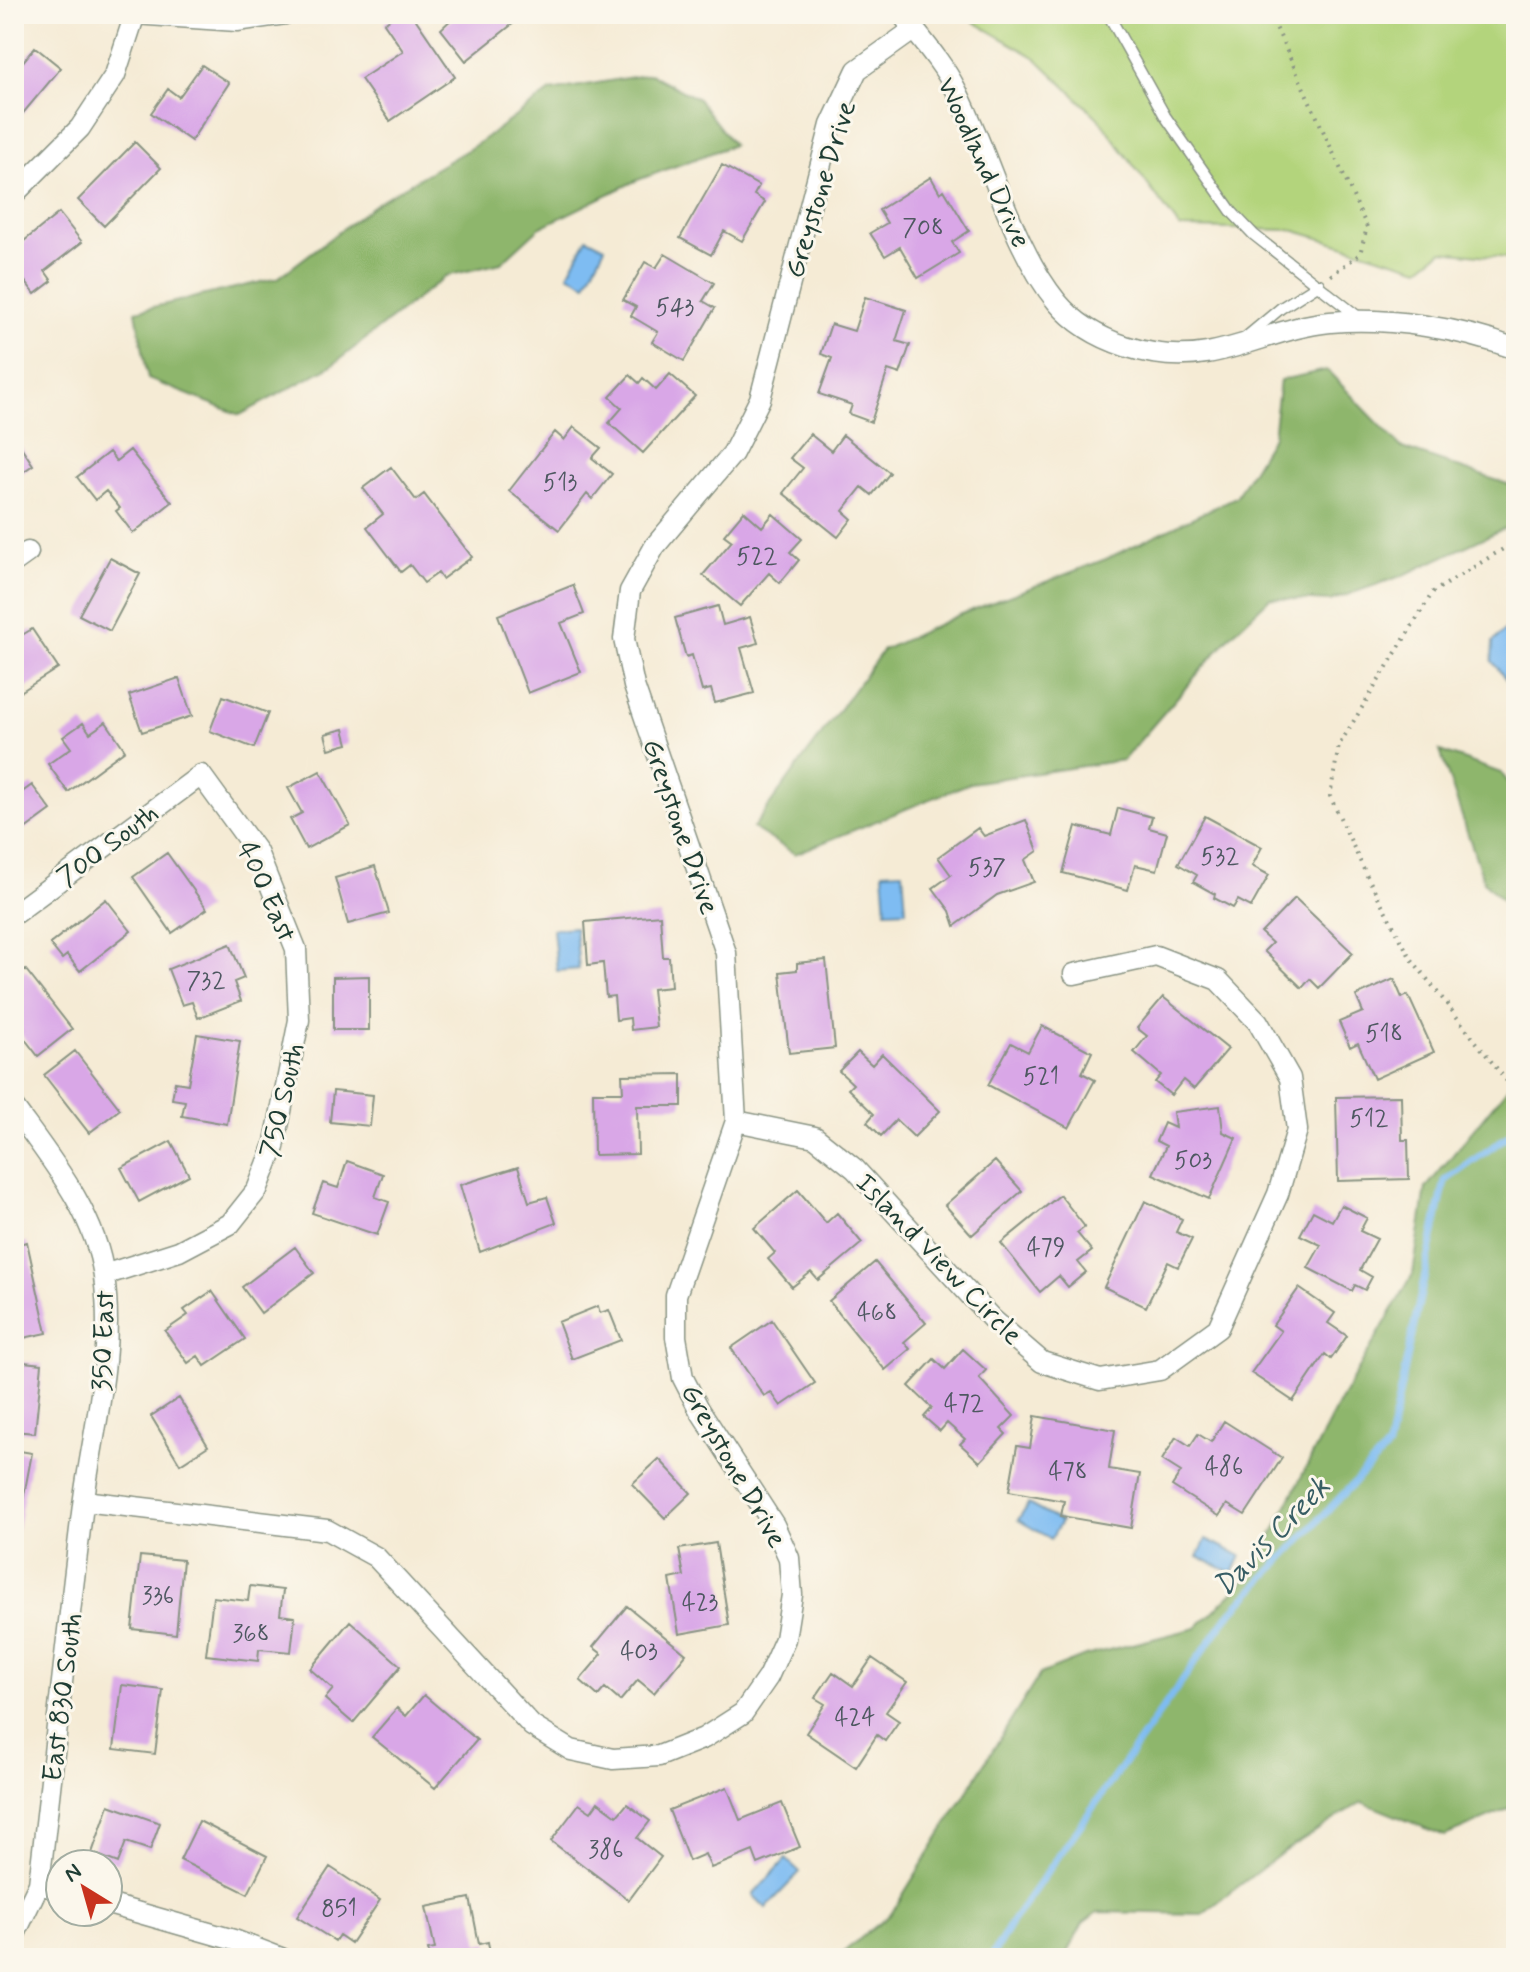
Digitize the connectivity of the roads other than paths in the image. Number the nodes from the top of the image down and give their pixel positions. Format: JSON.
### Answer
{"nodes":[{"id":1,"x":135,"y":14,"type":"edge"},
{"id":2,"x":285,"y":14,"type":"edge"},
{"id":3,"x":1108,"y":14,"type":"edge"},
{"id":4,"x":908,"y":22,"type":"edge"},
{"id":5,"x":14,"y":194,"type":"edge"},
{"id":6,"x":1319,"y":284,"type":"junction"},
{"id":7,"x":1363,"y":320,"type":"junction"},
{"id":8,"x":1237,"y":345,"type":"junction"},
{"id":9,"x":1516,"y":349,"type":"edge"},
{"id":10,"x":201,"y":775,"type":"joint"},
{"id":11,"x":14,"y":914,"type":"edge"},
{"id":12,"x":1074,"y":974,"type":"dead end"},
{"id":13,"x":299,"y":1020,"type":"joint"},
{"id":14,"x":14,"y":1108,"type":"edge"},
{"id":15,"x":736,"y":1121,"type":"junction"},
{"id":16,"x":104,"y":1275,"type":"junction"},
{"id":17,"x":84,"y":1501,"type":"junction"},
{"id":18,"x":39,"y":1884,"type":"junction"},
{"id":19,"x":44,"y":1885,"type":"edge"},
{"id":20,"x":124,"y":1909,"type":"edge"},
{"id":21,"x":14,"y":1936,"type":"edge"},
{"id":22,"x":281,"y":1958,"type":"edge"}],
"edges":[{"from":1,"to":2,"type":"street"},
{"from":1,"to":5,"type":"street"},
{"from":3,"to":6,"type":"lane"},
{"from":4,"to":8,"type":"street","name":"Woodland Drive"},
{"from":4,"to":15,"type":"street","name":"Greystone Drive"},
{"from":6,"to":7,"type":"lane"},
{"from":6,"to":8,"type":"lane"},
{"from":7,"to":8,"type":"street","name":"Woodland Drive"},
{"from":7,"to":9,"type":"street","name":"Woodland Drive"},
{"from":10,"to":11,"type":"street","name":"700 South"},
{"from":10,"to":13,"type":"street","name":"400 East"},
{"from":12,"to":15,"type":"street","name":"Island View Circle"},
{"from":13,"to":16,"type":"street","name":"750 South"},
{"from":14,"to":16,"type":"street","name":"350 East"},
{"from":15,"to":17,"type":"street","name":"Greystone Drive"},
{"from":16,"to":17,"type":"street","name":"350 East"},
{"from":17,"to":18,"type":"street","name":"East 830 South"},
{"from":18,"to":19,"type":"street"},
{"from":18,"to":21,"type":"street","name":"East 830 South"},
{"from":20,"to":22,"type":"street"}]}
